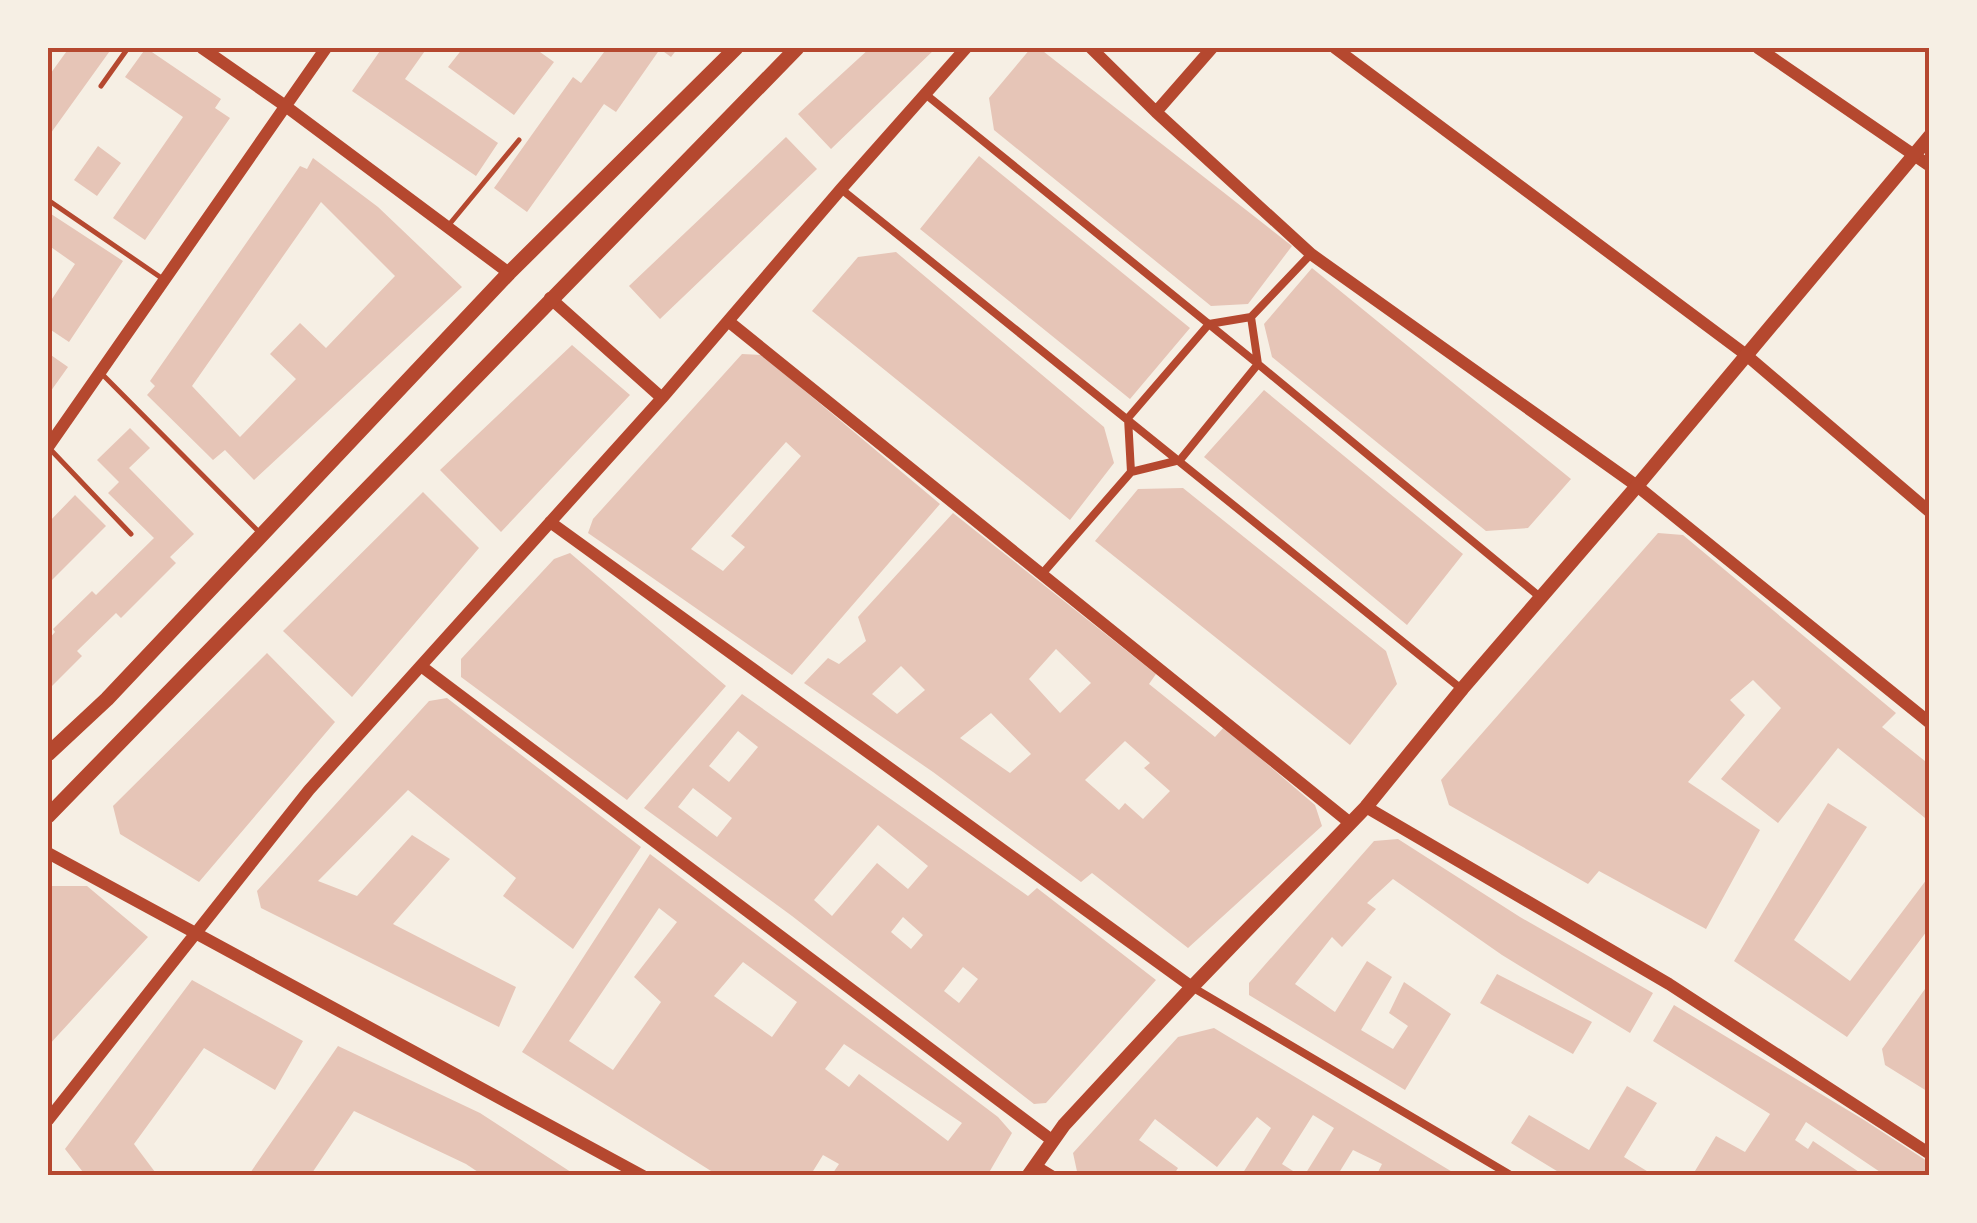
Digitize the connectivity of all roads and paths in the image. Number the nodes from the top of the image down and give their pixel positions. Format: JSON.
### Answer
{"nodes":[{"id":1,"x":128,"y":48,"type":"edge"},
{"id":2,"x":202,"y":48,"type":"edge"},
{"id":3,"x":326,"y":48,"type":"edge"},
{"id":4,"x":736,"y":48,"type":"edge"},
{"id":5,"x":796,"y":48,"type":"edge"},
{"id":6,"x":966,"y":48,"type":"edge"},
{"id":7,"x":1090,"y":48,"type":"edge"},
{"id":8,"x":1212,"y":48,"type":"edge"},
{"id":9,"x":1335,"y":48,"type":"edge"},
{"id":10,"x":1758,"y":48,"type":"edge"},
{"id":11,"x":102,"y":86,"type":"dead end"},
{"id":12,"x":924,"y":94,"type":"junction"},
{"id":13,"x":284,"y":105,"type":"junction"},
{"id":14,"x":1156,"y":112,"type":"junction"},
{"id":15,"x":1930,"y":136,"type":"edge"},
{"id":16,"x":518,"y":140,"type":"dead end"},
{"id":17,"x":1914,"y":155,"type":"junction"},
{"id":18,"x":1930,"y":166,"type":"edge"},
{"id":19,"x":841,"y":188,"type":"junction"},
{"id":20,"x":48,"y":200,"type":"edge"},
{"id":21,"x":447,"y":227,"type":"junction"},
{"id":22,"x":1312,"y":254,"type":"junction"},
{"id":23,"x":509,"y":274,"type":"junction"},
{"id":24,"x":164,"y":280,"type":"junction"},
{"id":25,"x":550,"y":298,"type":"junction"},
{"id":26,"x":1251,"y":317,"type":"junction"},
{"id":27,"x":728,"y":320,"type":"junction"},
{"id":28,"x":1209,"y":324,"type":"junction"},
{"id":29,"x":1746,"y":354,"type":"junction"},
{"id":30,"x":1258,"y":364,"type":"junction"},
{"id":31,"x":100,"y":372,"type":"junction"},
{"id":32,"x":662,"y":398,"type":"junction"},
{"id":33,"x":1128,"y":418,"type":"junction"},
{"id":34,"x":48,"y":447,"type":"edge"},
{"id":35,"x":1180,"y":460,"type":"junction"},
{"id":36,"x":1131,"y":472,"type":"junction"},
{"id":37,"x":1637,"y":486,"type":"junction"},
{"id":38,"x":1930,"y":512,"type":"edge"},
{"id":39,"x":550,"y":522,"type":"junction"},
{"id":40,"x":131,"y":534,"type":"dead end"},
{"id":41,"x":262,"y":535,"type":"junction"},
{"id":42,"x":1042,"y":574,"type":"junction"},
{"id":43,"x":1543,"y":598,"type":"junction"},
{"id":44,"x":421,"y":666,"type":"junction"},
{"id":45,"x":1464,"y":691,"type":"junction"},
{"id":46,"x":1930,"y":724,"type":"edge"},
{"id":47,"x":48,"y":754,"type":"edge"},
{"id":48,"x":1366,"y":807,"type":"junction"},
{"id":49,"x":48,"y":816,"type":"edge"},
{"id":50,"x":1349,"y":822,"type":"junction"},
{"id":51,"x":48,"y":853,"type":"edge"},
{"id":52,"x":195,"y":932,"type":"junction"},
{"id":53,"x":1192,"y":987,"type":"junction"},
{"id":54,"x":48,"y":1120,"type":"edge"},
{"id":55,"x":1053,"y":1141,"type":"junction"},
{"id":56,"x":1930,"y":1154,"type":"edge"},
{"id":57,"x":1032,"y":1170,"type":"edge"},
{"id":58,"x":643,"y":1176,"type":"edge"},
{"id":59,"x":1055,"y":1176,"type":"edge"},
{"id":60,"x":1512,"y":1176,"type":"edge"}],
"edges":[{"from":1,"to":11,"type":"lane"},
{"from":2,"to":13,"type":"street"},
{"from":3,"to":13,"type":"street"},
{"from":4,"to":23,"type":"highway"},
{"from":5,"to":25,"type":"highway"},
{"from":6,"to":12,"type":"street"},
{"from":7,"to":14,"type":"street"},
{"from":8,"to":14,"type":"street"},
{"from":9,"to":29,"type":"street"},
{"from":10,"to":17,"type":"street"},
{"from":12,"to":19,"type":"street"},
{"from":12,"to":28,"type":"street"},
{"from":13,"to":21,"type":"street"},
{"from":13,"to":24,"type":"street"},
{"from":14,"to":22,"type":"street"},
{"from":15,"to":17,"type":"main road"},
{"from":16,"to":21,"type":"lane"},
{"from":17,"to":18,"type":"street"},
{"from":17,"to":29,"type":"main road"},
{"from":19,"to":27,"type":"street"},
{"from":19,"to":33,"type":"street"},
{"from":20,"to":24,"type":"lane"},
{"from":21,"to":23,"type":"street"},
{"from":22,"to":26,"type":"street"},
{"from":22,"to":37,"type":"street"},
{"from":23,"to":41,"type":"highway"},
{"from":24,"to":31,"type":"street"},
{"from":25,"to":32,"type":"street"},
{"from":25,"to":49,"type":"highway"},
{"from":26,"to":28,"type":"street"},
{"from":26,"to":30,"type":"street"},
{"from":27,"to":32,"type":"street"},
{"from":27,"to":42,"type":"street"},
{"from":28,"to":30,"type":"street"},
{"from":28,"to":33,"type":"street"},
{"from":29,"to":37,"type":"main road"},
{"from":29,"to":38,"type":"street"},
{"from":30,"to":35,"type":"street"},
{"from":30,"to":43,"type":"street"},
{"from":31,"to":34,"type":"street"},
{"from":31,"to":41,"type":"lane"},
{"from":32,"to":39,"type":"street"},
{"from":33,"to":35,"type":"street"},
{"from":33,"to":36,"type":"street"},
{"from":34,"to":40,"type":"lane"},
{"from":35,"to":36,"type":"street"},
{"from":35,"to":45,"type":"street"},
{"from":36,"to":42,"type":"street"},
{"from":37,"to":43,"type":"main road"},
{"from":37,"to":46,"type":"street"},
{"from":39,"to":44,"type":"street"},
{"from":39,"to":53,"type":"street"},
{"from":41,"to":47,"type":"highway"},
{"from":42,"to":50,"type":"street"},
{"from":43,"to":45,"type":"main road"},
{"from":44,"to":52,"type":"street"},
{"from":44,"to":55,"type":"street"},
{"from":45,"to":48,"type":"main road"},
{"from":48,"to":50,"type":"main road"},
{"from":48,"to":56,"type":"street"},
{"from":50,"to":53,"type":"main road"},
{"from":51,"to":52,"type":"street"},
{"from":52,"to":54,"type":"street"},
{"from":52,"to":58,"type":"street"},
{"from":53,"to":55,"type":"main road"},
{"from":53,"to":60,"type":"street"},
{"from":55,"to":57,"type":"main road"},
{"from":57,"to":59,"type":"street"}]}
